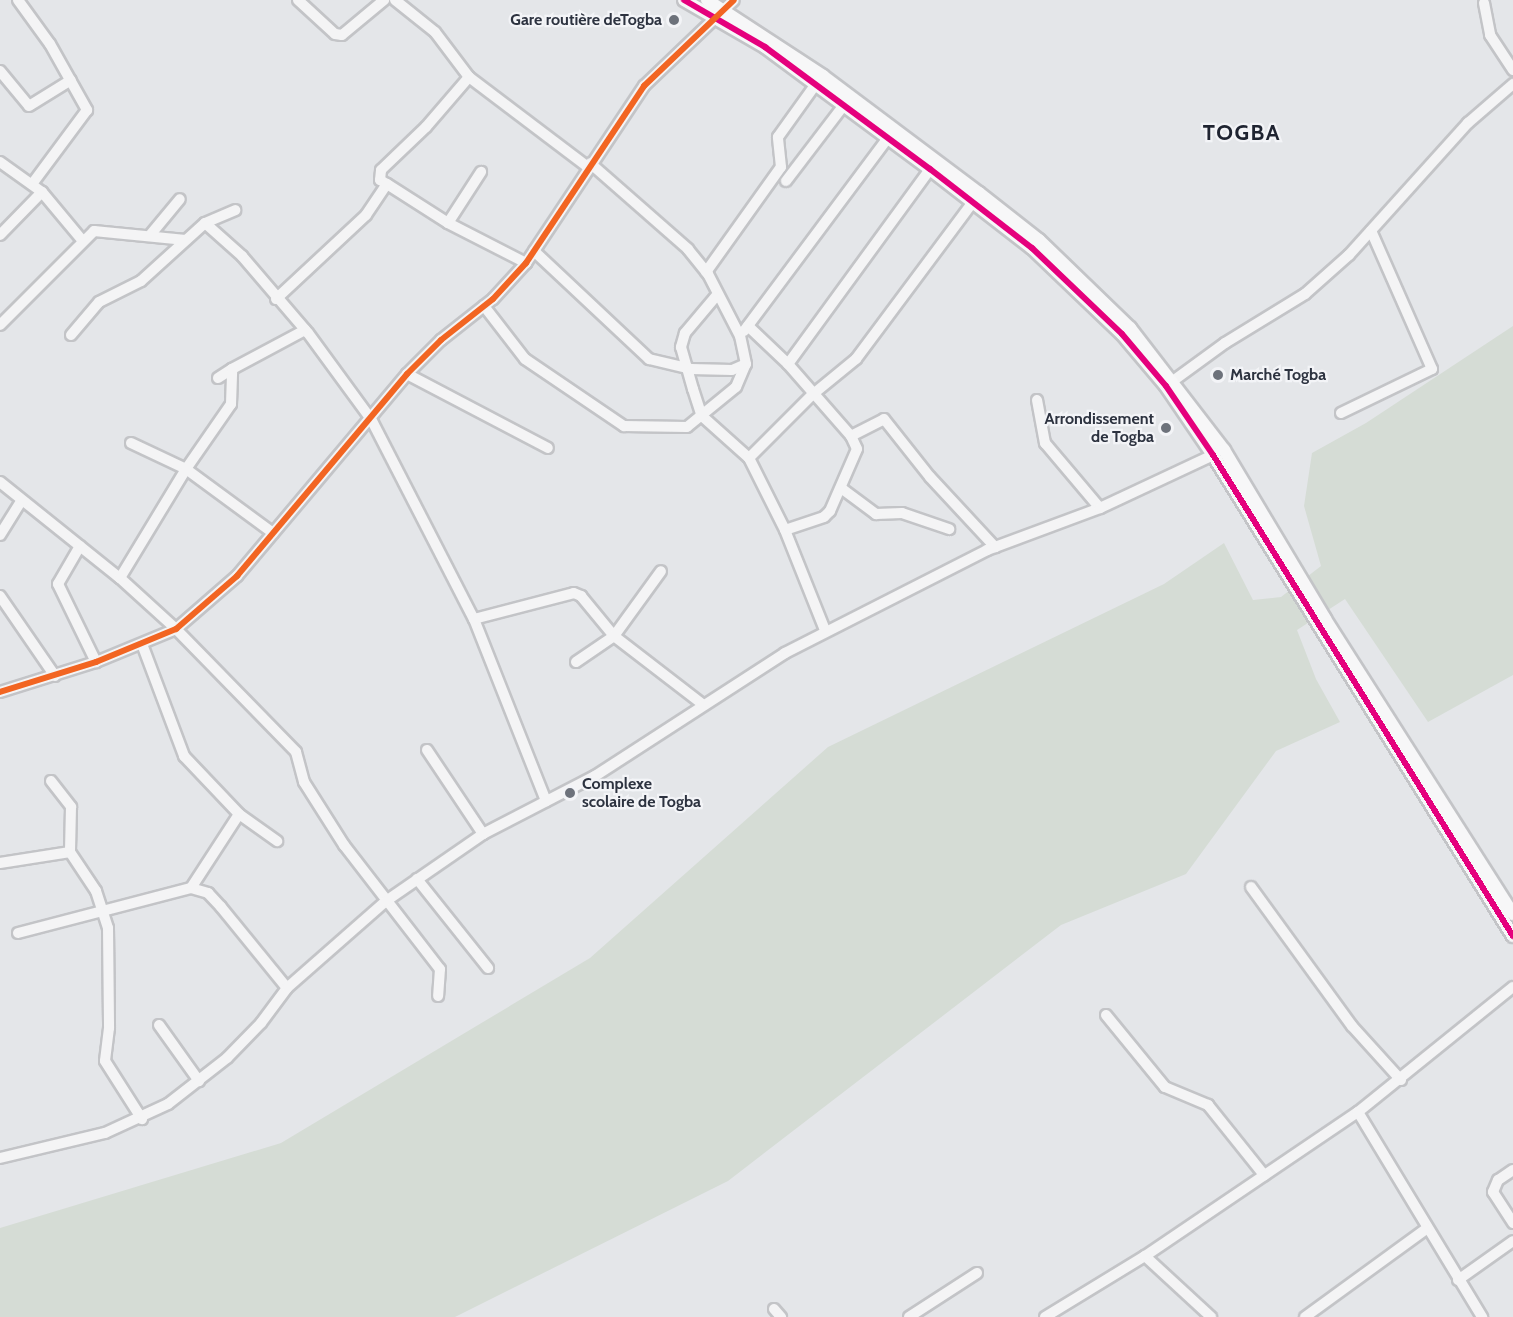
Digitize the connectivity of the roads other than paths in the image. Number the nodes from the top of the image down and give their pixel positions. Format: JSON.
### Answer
{"nodes":[{"id":1,"x":18,"y":0,"type":"edge"},
{"id":2,"x":297,"y":0,"type":"edge"},
{"id":3,"x":384,"y":0,"type":"edge"},
{"id":4,"x":395,"y":0,"type":"edge"},
{"id":5,"x":684,"y":0,"type":"edge"},
{"id":6,"x":707,"y":0,"type":"edge"},
{"id":7,"x":734,"y":0,"type":"edge"},
{"id":8,"x":1484,"y":3,"type":"dead end"},
{"id":9,"x":721,"y":14,"type":"junction"},
{"id":10,"x":1513,"y":70,"type":"edge"},
{"id":11,"x":0,"y":71,"type":"edge"},
{"id":12,"x":469,"y":77,"type":"junction"},
{"id":13,"x":71,"y":80,"type":"junction"},
{"id":14,"x":816,"y":84,"type":"junction"},
{"id":15,"x":1513,"y":84,"type":"edge"},
{"id":16,"x":844,"y":105,"type":"junction"},
{"id":17,"x":888,"y":138,"type":"junction"},
{"id":18,"x":0,"y":162,"type":"edge"},
{"id":19,"x":589,"y":165,"type":"junction"},
{"id":20,"x":930,"y":169,"type":"junction"},
{"id":21,"x":481,"y":172,"type":"dead end"},
{"id":22,"x":786,"y":181,"type":"dead end"},
{"id":23,"x":32,"y":184,"type":"junction"},
{"id":24,"x":387,"y":184,"type":"junction"},
{"id":25,"x":42,"y":192,"type":"junction"},
{"id":26,"x":180,"y":199,"type":"dead end"},
{"id":27,"x":973,"y":202,"type":"junction"},
{"id":28,"x":235,"y":210,"type":"dead end"},
{"id":29,"x":448,"y":222,"type":"junction"},
{"id":30,"x":205,"y":223,"type":"junction"},
{"id":31,"x":1371,"y":231,"type":"junction"},
{"id":32,"x":151,"y":234,"type":"junction"},
{"id":33,"x":0,"y":235,"type":"edge"},
{"id":34,"x":82,"y":240,"type":"junction"},
{"id":35,"x":186,"y":240,"type":"junction"},
{"id":36,"x":534,"y":251,"type":"junction"},
{"id":37,"x":526,"y":263,"type":"junction"},
{"id":38,"x":706,"y":272,"type":"junction"},
{"id":39,"x":717,"y":295,"type":"junction"},
{"id":40,"x":276,"y":299,"type":"junction"},
{"id":41,"x":484,"y":306,"type":"junction"},
{"id":42,"x":0,"y":325,"type":"edge"},
{"id":43,"x":748,"y":326,"type":"junction"},
{"id":44,"x":304,"y":330,"type":"junction"},
{"id":45,"x":71,"y":335,"type":"dead end"},
{"id":46,"x":740,"y":336,"type":"junction"},
{"id":47,"x":746,"y":364,"type":"junction"},
{"id":48,"x":788,"y":364,"type":"junction"},
{"id":49,"x":232,"y":369,"type":"junction"},
{"id":50,"x":691,"y":369,"type":"junction"},
{"id":51,"x":407,"y":374,"type":"junction"},
{"id":52,"x":218,"y":378,"type":"dead end"},
{"id":53,"x":1169,"y":383,"type":"junction"},
{"id":54,"x":812,"y":395,"type":"junction"},
{"id":55,"x":1037,"y":400,"type":"dead end"},
{"id":56,"x":1341,"y":413,"type":"dead end"},
{"id":57,"x":702,"y":416,"type":"junction"},
{"id":58,"x":371,"y":420,"type":"junction"},
{"id":59,"x":851,"y":436,"type":"junction"},
{"id":60,"x":131,"y":443,"type":"dead end"},
{"id":61,"x":548,"y":448,"type":"dead end"},
{"id":62,"x":1213,"y":455,"type":"junction"},
{"id":63,"x":749,"y":458,"type":"junction"},
{"id":64,"x":186,"y":470,"type":"junction"},
{"id":65,"x":0,"y":482,"type":"edge"},
{"id":66,"x":841,"y":488,"type":"junction"},
{"id":67,"x":21,"y":502,"type":"junction"},
{"id":68,"x":1100,"y":508,"type":"junction"},
{"id":69,"x":949,"y":528,"type":"dead end"},
{"id":70,"x":785,"y":530,"type":"junction"},
{"id":71,"x":273,"y":533,"type":"junction"},
{"id":72,"x":0,"y":535,"type":"edge"},
{"id":73,"x":80,"y":546,"type":"junction"},
{"id":74,"x":995,"y":547,"type":"junction"},
{"id":75,"x":661,"y":571,"type":"dead end"},
{"id":76,"x":120,"y":578,"type":"junction"},
{"id":77,"x":1295,"y":581,"type":"junction"},
{"id":78,"x":0,"y":596,"type":"edge"},
{"id":79,"x":474,"y":619,"type":"junction"},
{"id":80,"x":1320,"y":622,"type":"junction"},
{"id":81,"x":176,"y":629,"type":"junction"},
{"id":82,"x":825,"y":630,"type":"junction"},
{"id":83,"x":614,"y":636,"type":"junction"},
{"id":84,"x":142,"y":644,"type":"junction"},
{"id":85,"x":96,"y":662,"type":"junction"},
{"id":86,"x":576,"y":662,"type":"dead end"},
{"id":87,"x":55,"y":676,"type":"junction"},
{"id":88,"x":0,"y":692,"type":"edge"},
{"id":89,"x":701,"y":703,"type":"junction"},
{"id":90,"x":427,"y":750,"type":"dead end"},
{"id":91,"x":51,"y":781,"type":"dead end"},
{"id":92,"x":546,"y":801,"type":"junction"},
{"id":93,"x":239,"y":814,"type":"junction"},
{"id":94,"x":483,"y":834,"type":"junction"},
{"id":95,"x":277,"y":841,"type":"dead end"},
{"id":96,"x":70,"y":852,"type":"junction"},
{"id":97,"x":0,"y":863,"type":"edge"},
{"id":98,"x":417,"y":879,"type":"junction"},
{"id":99,"x":1251,"y":887,"type":"dead end"},
{"id":100,"x":191,"y":888,"type":"junction"},
{"id":101,"x":386,"y":901,"type":"junction"},
{"id":102,"x":100,"y":911,"type":"junction"},
{"id":103,"x":1513,"y":914,"type":"edge"},
{"id":104,"x":18,"y":933,"type":"dead end"},
{"id":105,"x":1513,"y":936,"type":"edge"},
{"id":106,"x":488,"y":968,"type":"dead end"},
{"id":107,"x":1513,"y":987,"type":"edge"},
{"id":108,"x":287,"y":988,"type":"junction"},
{"id":109,"x":438,"y":996,"type":"dead end"},
{"id":110,"x":1106,"y":1015,"type":"dead end"},
{"id":111,"x":159,"y":1025,"type":"dead end"},
{"id":112,"x":1401,"y":1080,"type":"junction"},
{"id":113,"x":200,"y":1081,"type":"junction"},
{"id":114,"x":1358,"y":1112,"type":"junction"},
{"id":115,"x":142,"y":1119,"type":"junction"},
{"id":116,"x":0,"y":1158,"type":"edge"},
{"id":117,"x":1513,"y":1170,"type":"edge"},
{"id":118,"x":1264,"y":1175,"type":"junction"},
{"id":119,"x":1513,"y":1223,"type":"edge"},
{"id":120,"x":1426,"y":1229,"type":"junction"},
{"id":121,"x":1513,"y":1241,"type":"edge"},
{"id":122,"x":1145,"y":1256,"type":"junction"},
{"id":123,"x":977,"y":1274,"type":"dead end"},
{"id":124,"x":1458,"y":1280,"type":"junction"},
{"id":125,"x":909,"y":1317,"type":"edge"},
{"id":126,"x":1045,"y":1317,"type":"edge"},
{"id":127,"x":1211,"y":1317,"type":"edge"},
{"id":128,"x":1305,"y":1317,"type":"edge"},
{"id":129,"x":1482,"y":1317,"type":"edge"}],
"edges":[{"from":1,"to":13,"type":"street"},
{"from":2,"to":3,"type":"street"},
{"from":4,"to":12,"type":"street"},
{"from":5,"to":9,"type":"main road"},
{"from":6,"to":9,"type":"main road"},
{"from":7,"to":9,"type":"street"},
{"from":8,"to":10,"type":"street"},
{"from":9,"to":14,"type":"main road"},
{"from":9,"to":19,"type":"street"},
{"from":9,"to":53,"type":"main road"},
{"from":11,"to":13,"type":"street"},
{"from":12,"to":19,"type":"street"},
{"from":12,"to":24,"type":"street"},
{"from":13,"to":23,"type":"street"},
{"from":14,"to":16,"type":"main road"},
{"from":14,"to":38,"type":"street"},
{"from":15,"to":31,"type":"street"},
{"from":16,"to":17,"type":"main road"},
{"from":16,"to":22,"type":"street"},
{"from":17,"to":20,"type":"main road"},
{"from":17,"to":43,"type":"street"},
{"from":18,"to":23,"type":"street"},
{"from":19,"to":36,"type":"street"},
{"from":19,"to":38,"type":"street"},
{"from":20,"to":27,"type":"main road"},
{"from":20,"to":48,"type":"street"},
{"from":21,"to":29,"type":"street"},
{"from":23,"to":25,"type":"street"},
{"from":24,"to":29,"type":"street"},
{"from":24,"to":40,"type":"street"},
{"from":25,"to":33,"type":"street"},
{"from":25,"to":34,"type":"street"},
{"from":26,"to":32,"type":"street"},
{"from":27,"to":53,"type":"main road"},
{"from":27,"to":54,"type":"street"},
{"from":28,"to":30,"type":"street"},
{"from":29,"to":37,"type":"street"},
{"from":30,"to":35,"type":"street"},
{"from":30,"to":40,"type":"street"},
{"from":31,"to":53,"type":"street"},
{"from":31,"to":56,"type":"street"},
{"from":32,"to":34,"type":"street"},
{"from":32,"to":35,"type":"street"},
{"from":34,"to":42,"type":"street"},
{"from":35,"to":45,"type":"street"},
{"from":36,"to":37,"type":"street"},
{"from":36,"to":50,"type":"street"},
{"from":37,"to":41,"type":"street"},
{"from":38,"to":39,"type":"street"},
{"from":39,"to":46,"type":"street"},
{"from":39,"to":50,"type":"street"},
{"from":40,"to":44,"type":"street"},
{"from":41,"to":51,"type":"street"},
{"from":41,"to":57,"type":"street"},
{"from":43,"to":46,"type":"street"},
{"from":43,"to":48,"type":"street"},
{"from":44,"to":49,"type":"street"},
{"from":44,"to":58,"type":"street"},
{"from":46,"to":47,"type":"street"},
{"from":47,"to":50,"type":"street"},
{"from":47,"to":57,"type":"street"},
{"from":48,"to":54,"type":"street"},
{"from":49,"to":52,"type":"street"},
{"from":49,"to":64,"type":"street"},
{"from":50,"to":57,"type":"street"},
{"from":51,"to":58,"type":"street"},
{"from":51,"to":61,"type":"street"},
{"from":53,"to":62,"type":"main road"},
{"from":53,"to":77,"type":"main road"},
{"from":54,"to":59,"type":"street"},
{"from":54,"to":63,"type":"street"},
{"from":55,"to":68,"type":"street"},
{"from":57,"to":63,"type":"street"},
{"from":58,"to":71,"type":"street"},
{"from":58,"to":79,"type":"street"},
{"from":59,"to":66,"type":"street"},
{"from":59,"to":74,"type":"street"},
{"from":60,"to":64,"type":"street"},
{"from":62,"to":68,"type":"street"},
{"from":62,"to":77,"type":"main road"},
{"from":63,"to":70,"type":"street"},
{"from":64,"to":71,"type":"street"},
{"from":64,"to":76,"type":"street"},
{"from":65,"to":67,"type":"street"},
{"from":66,"to":69,"type":"street"},
{"from":66,"to":70,"type":"street"},
{"from":67,"to":72,"type":"street"},
{"from":67,"to":73,"type":"street"},
{"from":68,"to":74,"type":"street"},
{"from":70,"to":82,"type":"street"},
{"from":71,"to":81,"type":"street"},
{"from":73,"to":76,"type":"street"},
{"from":73,"to":85,"type":"street"},
{"from":74,"to":82,"type":"street"},
{"from":75,"to":83,"type":"street"},
{"from":76,"to":81,"type":"street"},
{"from":77,"to":80,"type":"main road"},
{"from":78,"to":87,"type":"street"},
{"from":79,"to":83,"type":"street"},
{"from":79,"to":92,"type":"street"},
{"from":80,"to":103,"type":"main road"},
{"from":80,"to":105,"type":"main road"},
{"from":81,"to":84,"type":"street"},
{"from":81,"to":101,"type":"street"},
{"from":82,"to":89,"type":"street"},
{"from":83,"to":86,"type":"street"},
{"from":83,"to":89,"type":"street"},
{"from":84,"to":85,"type":"street"},
{"from":84,"to":93,"type":"street"},
{"from":85,"to":87,"type":"street"},
{"from":87,"to":88,"type":"street"},
{"from":89,"to":92,"type":"street"},
{"from":90,"to":94,"type":"street"},
{"from":91,"to":96,"type":"street"},
{"from":92,"to":94,"type":"street"},
{"from":93,"to":95,"type":"street"},
{"from":93,"to":100,"type":"street"},
{"from":94,"to":98,"type":"street"},
{"from":96,"to":97,"type":"street"},
{"from":96,"to":102,"type":"street"},
{"from":98,"to":101,"type":"street"},
{"from":98,"to":106,"type":"street"},
{"from":99,"to":112,"type":"street"},
{"from":100,"to":102,"type":"street"},
{"from":100,"to":108,"type":"street"},
{"from":101,"to":108,"type":"street"},
{"from":101,"to":109,"type":"street"},
{"from":102,"to":104,"type":"street"},
{"from":102,"to":115,"type":"street"},
{"from":107,"to":112,"type":"street"},
{"from":108,"to":113,"type":"street"},
{"from":110,"to":118,"type":"street"},
{"from":111,"to":113,"type":"street"},
{"from":112,"to":114,"type":"street"},
{"from":113,"to":115,"type":"street"},
{"from":114,"to":118,"type":"street"},
{"from":114,"to":120,"type":"street"},
{"from":115,"to":116,"type":"street"},
{"from":117,"to":119,"type":"street"},
{"from":118,"to":122,"type":"street"},
{"from":120,"to":124,"type":"street"},
{"from":120,"to":128,"type":"street"},
{"from":121,"to":124,"type":"street"},
{"from":122,"to":126,"type":"street"},
{"from":122,"to":127,"type":"street"},
{"from":123,"to":125,"type":"street"},
{"from":124,"to":129,"type":"street"}]}
